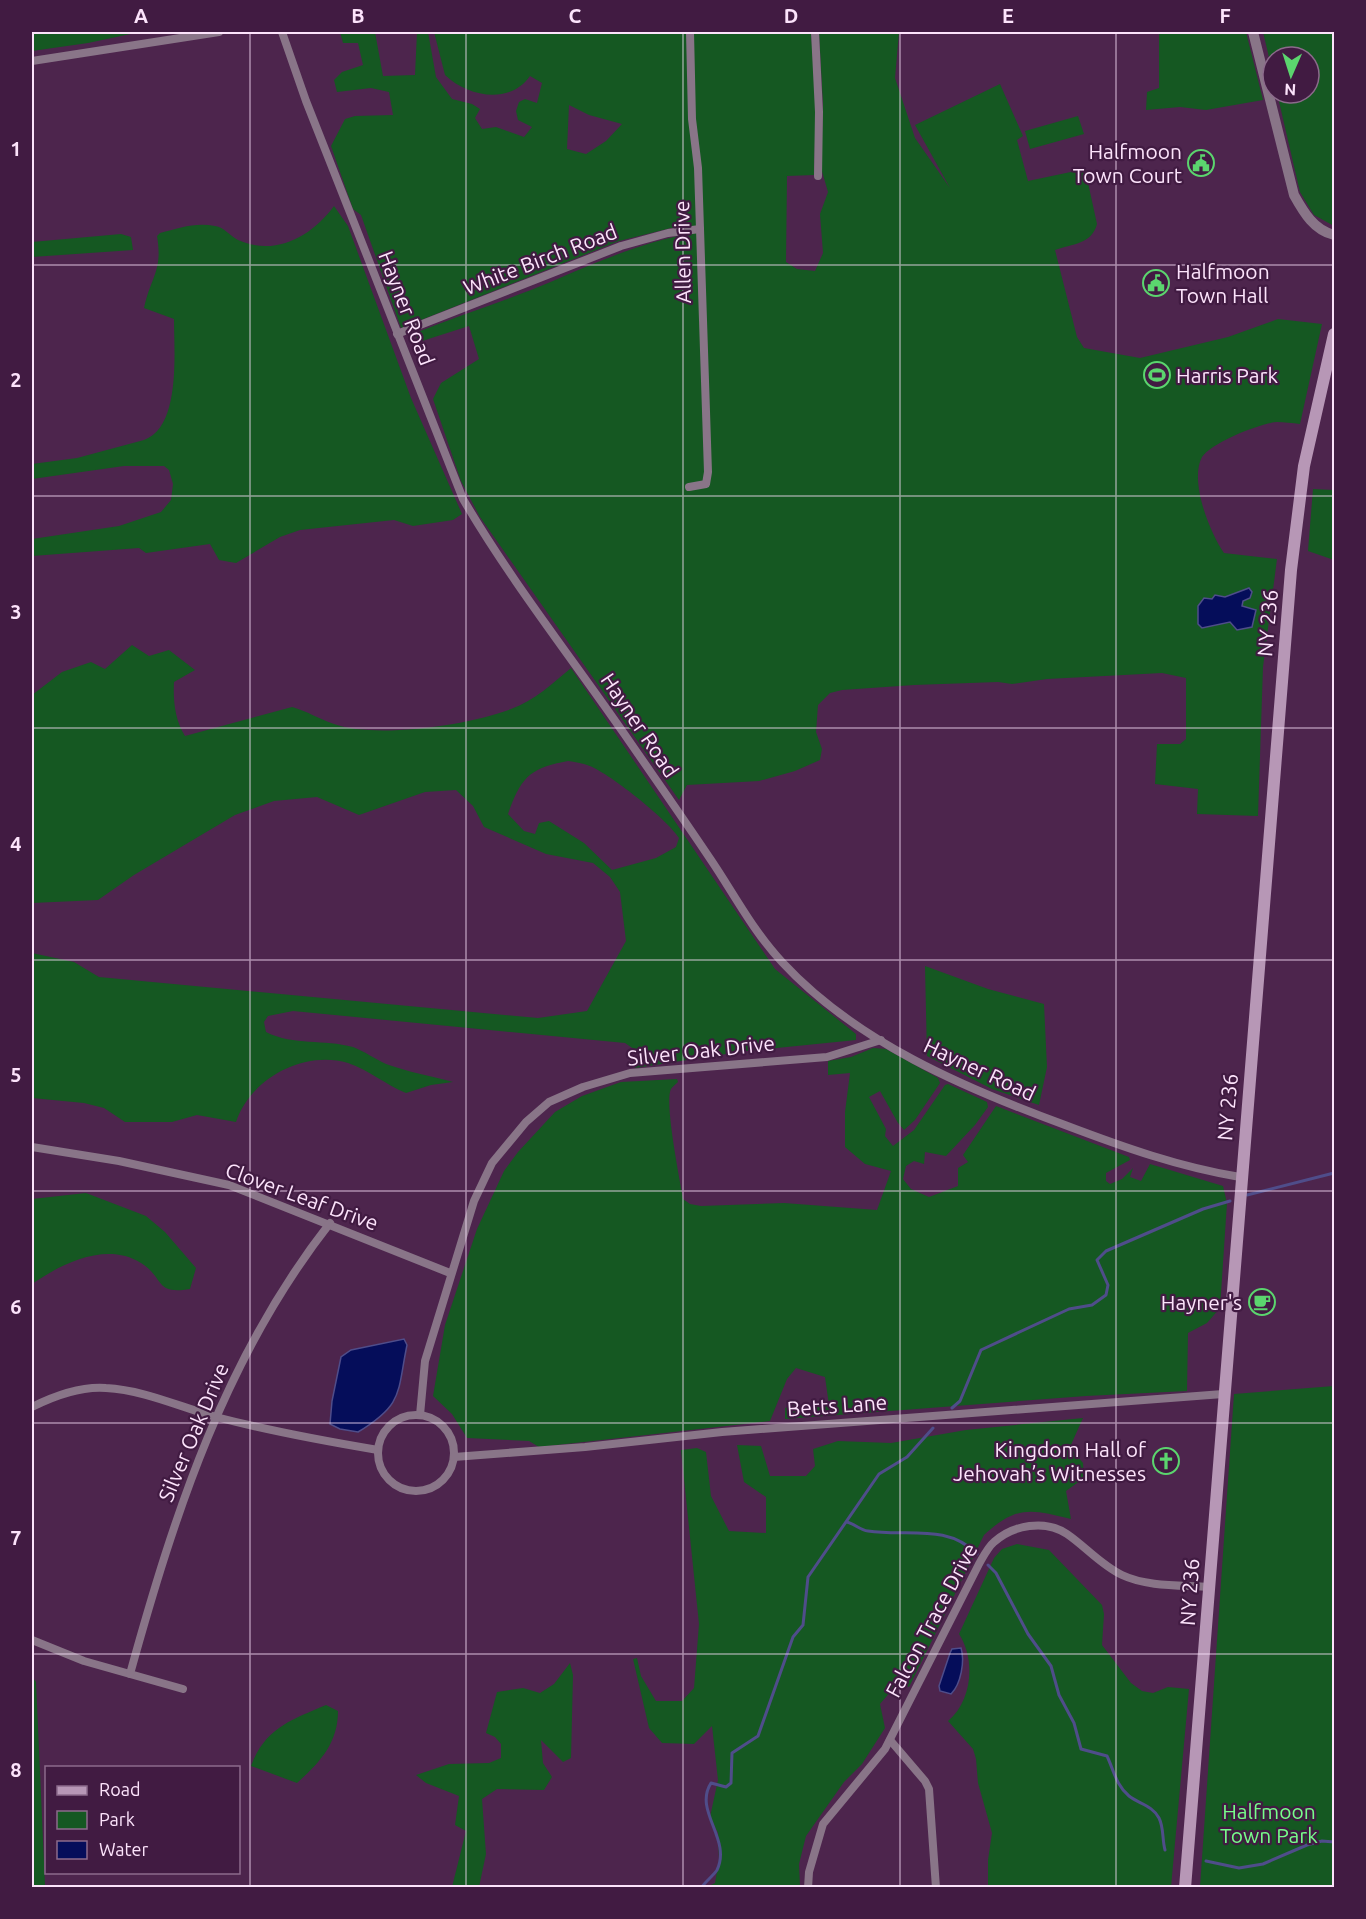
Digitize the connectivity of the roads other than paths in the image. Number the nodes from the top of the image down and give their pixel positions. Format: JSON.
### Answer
{"nodes":[{"id":1,"x":219,"y":32,"type":"edge"},
{"id":2,"x":282,"y":32,"type":"edge"},
{"id":3,"x":690,"y":32,"type":"edge"},
{"id":4,"x":815,"y":32,"type":"edge"},
{"id":5,"x":1253,"y":32,"type":"edge"},
{"id":6,"x":32,"y":61,"type":"edge"},
{"id":7,"x":818,"y":176,"type":"dead end"},
{"id":8,"x":700,"y":229,"type":"junction"},
{"id":9,"x":1335,"y":235,"type":"edge"},
{"id":10,"x":397,"y":334,"type":"junction"},
{"id":11,"x":1335,"y":334,"type":"edge"},
{"id":12,"x":689,"y":487,"type":"dead end"},
{"id":13,"x":881,"y":1040,"type":"junction"},
{"id":14,"x":32,"y":1147,"type":"edge"},
{"id":15,"x":1240,"y":1177,"type":"junction"},
{"id":16,"x":330,"y":1223,"type":"junction"},
{"id":17,"x":450,"y":1273,"type":"junction"},
{"id":18,"x":1223,"y":1394,"type":"junction"},
{"id":19,"x":32,"y":1407,"type":"edge"},
{"id":20,"x":420,"y":1415,"type":"junction"},
{"id":21,"x":215,"y":1417,"type":"junction"},
{"id":22,"x":378,"y":1450,"type":"junction"},
{"id":23,"x":454,"y":1457,"type":"junction"},
{"id":24,"x":1209,"y":1587,"type":"junction"},
{"id":25,"x":32,"y":1640,"type":"edge"},
{"id":26,"x":130,"y":1674,"type":"junction"},
{"id":27,"x":183,"y":1689,"type":"dead end"},
{"id":28,"x":890,"y":1740,"type":"junction"},
{"id":29,"x":808,"y":1887,"type":"edge"},
{"id":30,"x":936,"y":1887,"type":"edge"},
{"id":31,"x":1185,"y":1887,"type":"edge"}],
"edges":[{"from":1,"to":6,"type":"street"},
{"from":2,"to":10,"type":"street","name":"Hayner Road"},
{"from":3,"to":8,"type":"street","name":"Allen Drive"},
{"from":4,"to":7,"type":"street"},
{"from":5,"to":9,"type":"street"},
{"from":8,"to":10,"type":"street","name":"White Birch Road"},
{"from":8,"to":12,"type":"street","name":"Allen Drive"},
{"from":10,"to":13,"type":"street","name":"Hayner Road"},
{"from":11,"to":15,"type":"main road","name":"NY 236","number":"NY 236"},
{"from":13,"to":15,"type":"street","name":"Hayner Road"},
{"from":13,"to":17,"type":"street","name":"Silver Oak Drive"},
{"from":14,"to":16,"type":"street","name":"Clover Leaf Drive"},
{"from":15,"to":18,"type":"main road","name":"NY 236","number":"NY 236"},
{"from":16,"to":17,"type":"street","name":"Clover Leaf Drive"},
{"from":16,"to":21,"type":"street","name":"Silver Oak Drive"},
{"from":17,"to":20,"type":"street","name":"Silver Oak Drive"},
{"from":18,"to":23,"type":"street","name":"Betts Lane"},
{"from":18,"to":24,"type":"main road","name":"NY 236","number":"NY 236"},
{"from":19,"to":21,"type":"street"},
{"from":20,"to":22,"type":"street"},
{"from":20,"to":23,"type":"street"},
{"from":21,"to":22,"type":"street"},
{"from":21,"to":26,"type":"street","name":"Silver Oak Drive"},
{"from":22,"to":23,"type":"street"},
{"from":24,"to":28,"type":"street","name":"Falcon Trace Drive"},
{"from":24,"to":31,"type":"main road","name":"NY 236","number":"NY 236"},
{"from":25,"to":26,"type":"street"},
{"from":26,"to":27,"type":"street"},
{"from":28,"to":29,"type":"street","name":"Falcon Trace Drive"},
{"from":28,"to":30,"type":"street"}]}
